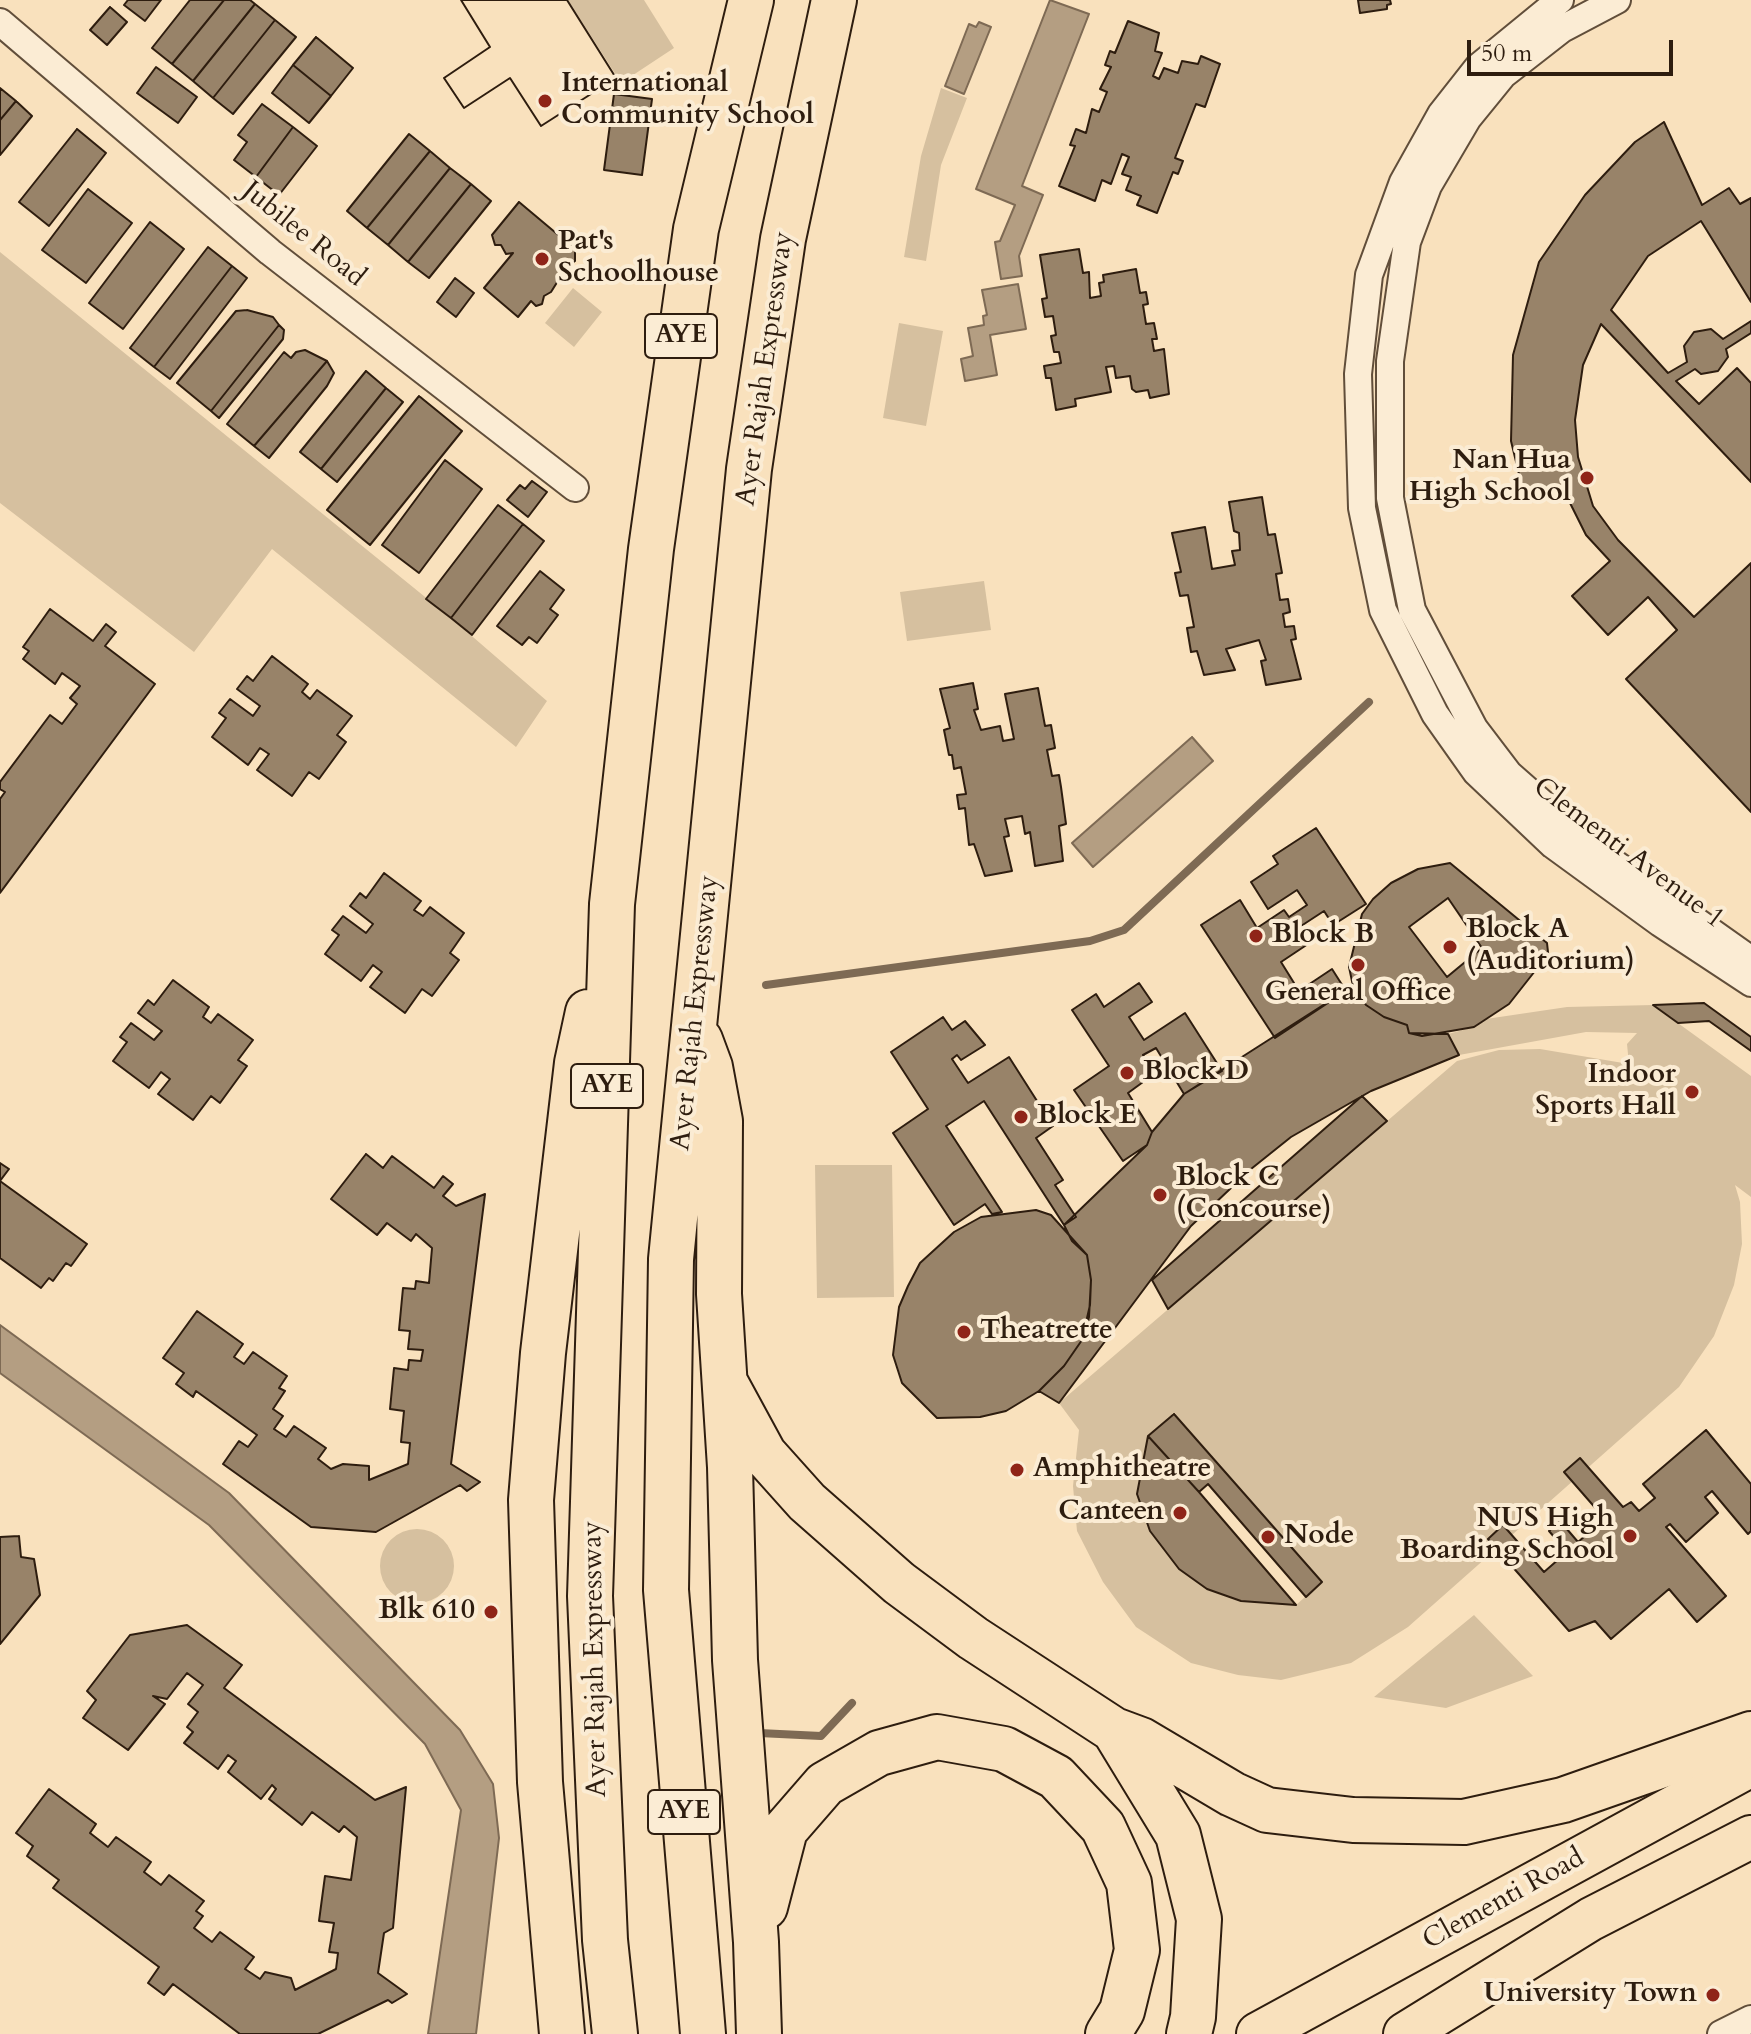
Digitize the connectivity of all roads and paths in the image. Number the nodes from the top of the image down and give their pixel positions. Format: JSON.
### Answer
{"nodes":[{"id":1,"x":751,"y":0,"type":"edge"},
{"id":2,"x":834,"y":0,"type":"edge"},
{"id":3,"x":858,"y":0,"type":"edge"},
{"id":4,"x":1560,"y":0,"type":"edge"},
{"id":5,"x":1617,"y":0,"type":"edge"},
{"id":6,"x":0,"y":22,"type":"edge"},
{"id":7,"x":813,"y":111,"type":"junction"},
{"id":8,"x":1359,"y":428,"type":"junction"},
{"id":9,"x":1389,"y":430,"type":"junction"},
{"id":10,"x":575,"y":488,"type":"dead end"},
{"id":11,"x":1654,"y":895,"type":"junction"},
{"id":12,"x":612,"y":904,"type":"junction"},
{"id":13,"x":1660,"y":923,"type":"junction"},
{"id":14,"x":1751,"y":960,"type":"edge"},
{"id":15,"x":1751,"y":983,"type":"edge"},
{"id":16,"x":695,"y":1026,"type":"junction"},
{"id":17,"x":726,"y":1384,"type":"junction"},
{"id":18,"x":1114,"y":1730,"type":"junction"},
{"id":19,"x":1751,"y":1734,"type":"edge"},
{"id":20,"x":1751,"y":1765,"type":"edge"},
{"id":21,"x":1751,"y":1837,"type":"edge"},
{"id":22,"x":756,"y":1942,"type":"junction"},
{"id":23,"x":1751,"y":2019,"type":"edge"},
{"id":24,"x":562,"y":2034,"type":"edge"},
{"id":25,"x":615,"y":2034,"type":"edge"},
{"id":26,"x":703,"y":2034,"type":"edge"},
{"id":27,"x":759,"y":2034,"type":"edge"},
{"id":28,"x":1108,"y":2034,"type":"edge"},
{"id":29,"x":1189,"y":2034,"type":"edge"},
{"id":30,"x":1258,"y":2034,"type":"edge"},
{"id":31,"x":1405,"y":2034,"type":"edge"},
{"id":32,"x":1721,"y":2034,"type":"edge"}],
"edges":[{"from":1,"to":12,"type":"highway","name":"Ayer Rajah Expressway","number":"AYE"},
{"from":2,"to":7,"type":"highway","name":"Ayer Rajah Expressway","number":"AYE"},
{"from":3,"to":7,"type":"highway"},
{"from":4,"to":8,"type":"street","name":"Clementi Avenue 1"},
{"from":5,"to":9,"type":"street","name":"Clementi Avenue 1"},
{"from":6,"to":10,"type":"street","name":"Jubilee Road"},
{"from":7,"to":16,"type":"highway","name":"Ayer Rajah Expressway","number":"AYE"},
{"from":8,"to":9,"type":"street"},
{"from":8,"to":13,"type":"street","name":"Clementi Avenue 1"},
{"from":9,"to":11,"type":"street","name":"Clementi Avenue 1"},
{"from":11,"to":13,"type":"street"},
{"from":11,"to":14,"type":"street","name":"Clementi Avenue 1"},
{"from":12,"to":24,"type":"highway"},
{"from":12,"to":25,"type":"highway","name":"Ayer Rajah Expressway","number":"AYE"},
{"from":13,"to":15,"type":"street","name":"Clementi Avenue 1"},
{"from":16,"to":17,"type":"highway"},
{"from":16,"to":26,"type":"highway","name":"Ayer Rajah Expressway","number":"AYE"},
{"from":17,"to":18,"type":"highway"},
{"from":17,"to":22,"type":"highway"},
{"from":18,"to":19,"type":"highway"},
{"from":18,"to":29,"type":"highway"},
{"from":20,"to":30,"type":"main road","name":"Clementi Road"},
{"from":21,"to":31,"type":"main road"},
{"from":22,"to":27,"type":"highway"},
{"from":22,"to":28,"type":"highway"},
{"from":23,"to":32,"type":"street"}]}
